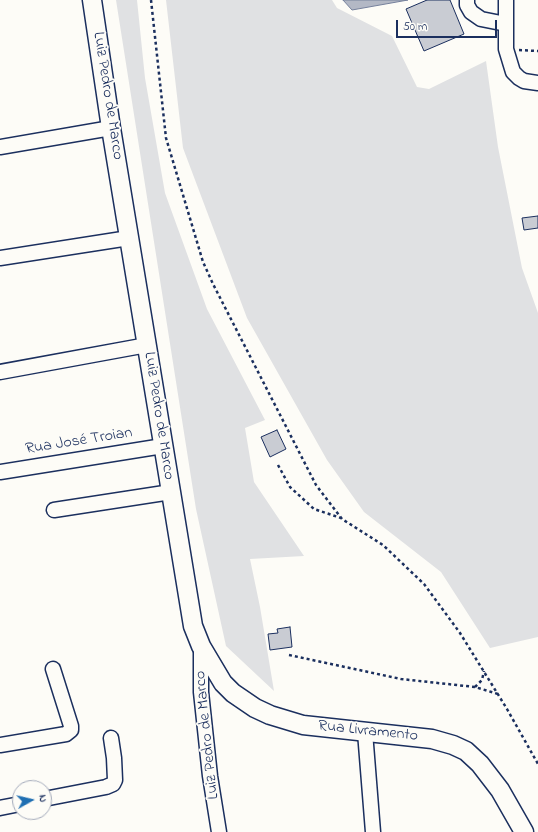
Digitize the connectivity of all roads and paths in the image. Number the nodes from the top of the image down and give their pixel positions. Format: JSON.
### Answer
{"nodes":[{"id":1,"x":92,"y":0,"type":"edge"},
{"id":2,"x":151,"y":0,"type":"edge"},
{"id":3,"x":467,"y":0,"type":"edge"},
{"id":4,"x":506,"y":0,"type":"edge"},
{"id":5,"x":506,"y":24,"type":"junction"},
{"id":6,"x":506,"y":49,"type":"junction"},
{"id":7,"x":538,"y":51,"type":"edge"},
{"id":8,"x":538,"y":83,"type":"edge"},
{"id":9,"x":111,"y":128,"type":"junction"},
{"id":10,"x":0,"y":147,"type":"edge"},
{"id":11,"x":129,"y":238,"type":"junction"},
{"id":12,"x":0,"y":258,"type":"edge"},
{"id":13,"x":147,"y":345,"type":"junction"},
{"id":14,"x":0,"y":372,"type":"edge"},
{"id":15,"x":163,"y":446,"type":"junction"},
{"id":16,"x":278,"y":465,"type":"dead end"},
{"id":17,"x":0,"y":472,"type":"edge"},
{"id":18,"x":171,"y":492,"type":"junction"},
{"id":19,"x":54,"y":510,"type":"dead end"},
{"id":20,"x":342,"y":519,"type":"junction"},
{"id":21,"x":201,"y":646,"type":"junction"},
{"id":22,"x":289,"y":655,"type":"dead end"},
{"id":23,"x":53,"y":670,"type":"dead end"},
{"id":24,"x":484,"y":671,"type":"junction"},
{"id":25,"x":475,"y":687,"type":"junction"},
{"id":26,"x":498,"y":694,"type":"junction"},
{"id":27,"x":365,"y":732,"type":"junction"},
{"id":28,"x":111,"y":738,"type":"dead end"},
{"id":29,"x":0,"y":745,"type":"edge"},
{"id":30,"x":538,"y":764,"type":"edge"},
{"id":31,"x":52,"y":798,"type":"edge"},
{"id":32,"x":12,"y":806,"type":"edge"},
{"id":33,"x":0,"y":808,"type":"edge"},
{"id":34,"x":219,"y":832,"type":"edge"},
{"id":35,"x":373,"y":832,"type":"edge"},
{"id":36,"x":524,"y":832,"type":"edge"}],
"edges":[{"from":1,"to":9,"type":"main road","name":"Luiz Pedro de Marco"},
{"from":2,"to":20,"type":"path"},
{"from":3,"to":5,"type":"street"},
{"from":4,"to":5,"type":"street"},
{"from":5,"to":6,"type":"street"},
{"from":6,"to":7,"type":"path"},
{"from":6,"to":8,"type":"street"},
{"from":9,"to":10,"type":"street"},
{"from":9,"to":11,"type":"main road","name":"Luiz Pedro de Marco"},
{"from":11,"to":12,"type":"street"},
{"from":11,"to":13,"type":"main road","name":"Luiz Pedro de Marco"},
{"from":13,"to":14,"type":"street"},
{"from":13,"to":15,"type":"main road","name":"Luiz Pedro de Marco"},
{"from":15,"to":17,"type":"street","name":"Rua José Troian"},
{"from":15,"to":18,"type":"main road","name":"Luiz Pedro de Marco"},
{"from":16,"to":20,"type":"path"},
{"from":18,"to":19,"type":"street"},
{"from":18,"to":21,"type":"main road","name":"Luiz Pedro de Marco"},
{"from":20,"to":24,"type":"path"},
{"from":21,"to":27,"type":"main road","name":"Rua Livramento"},
{"from":21,"to":34,"type":"street","name":"Luiz Pedro de Marco"},
{"from":22,"to":25,"type":"path"},
{"from":23,"to":29,"type":"street"},
{"from":24,"to":25,"type":"path"},
{"from":24,"to":26,"type":"path"},
{"from":25,"to":26,"type":"path"},
{"from":26,"to":30,"type":"path"},
{"from":27,"to":35,"type":"street"},
{"from":27,"to":36,"type":"main road","name":"Rua Livramento"},
{"from":28,"to":31,"type":"street"},
{"from":32,"to":33,"type":"street"}]}
